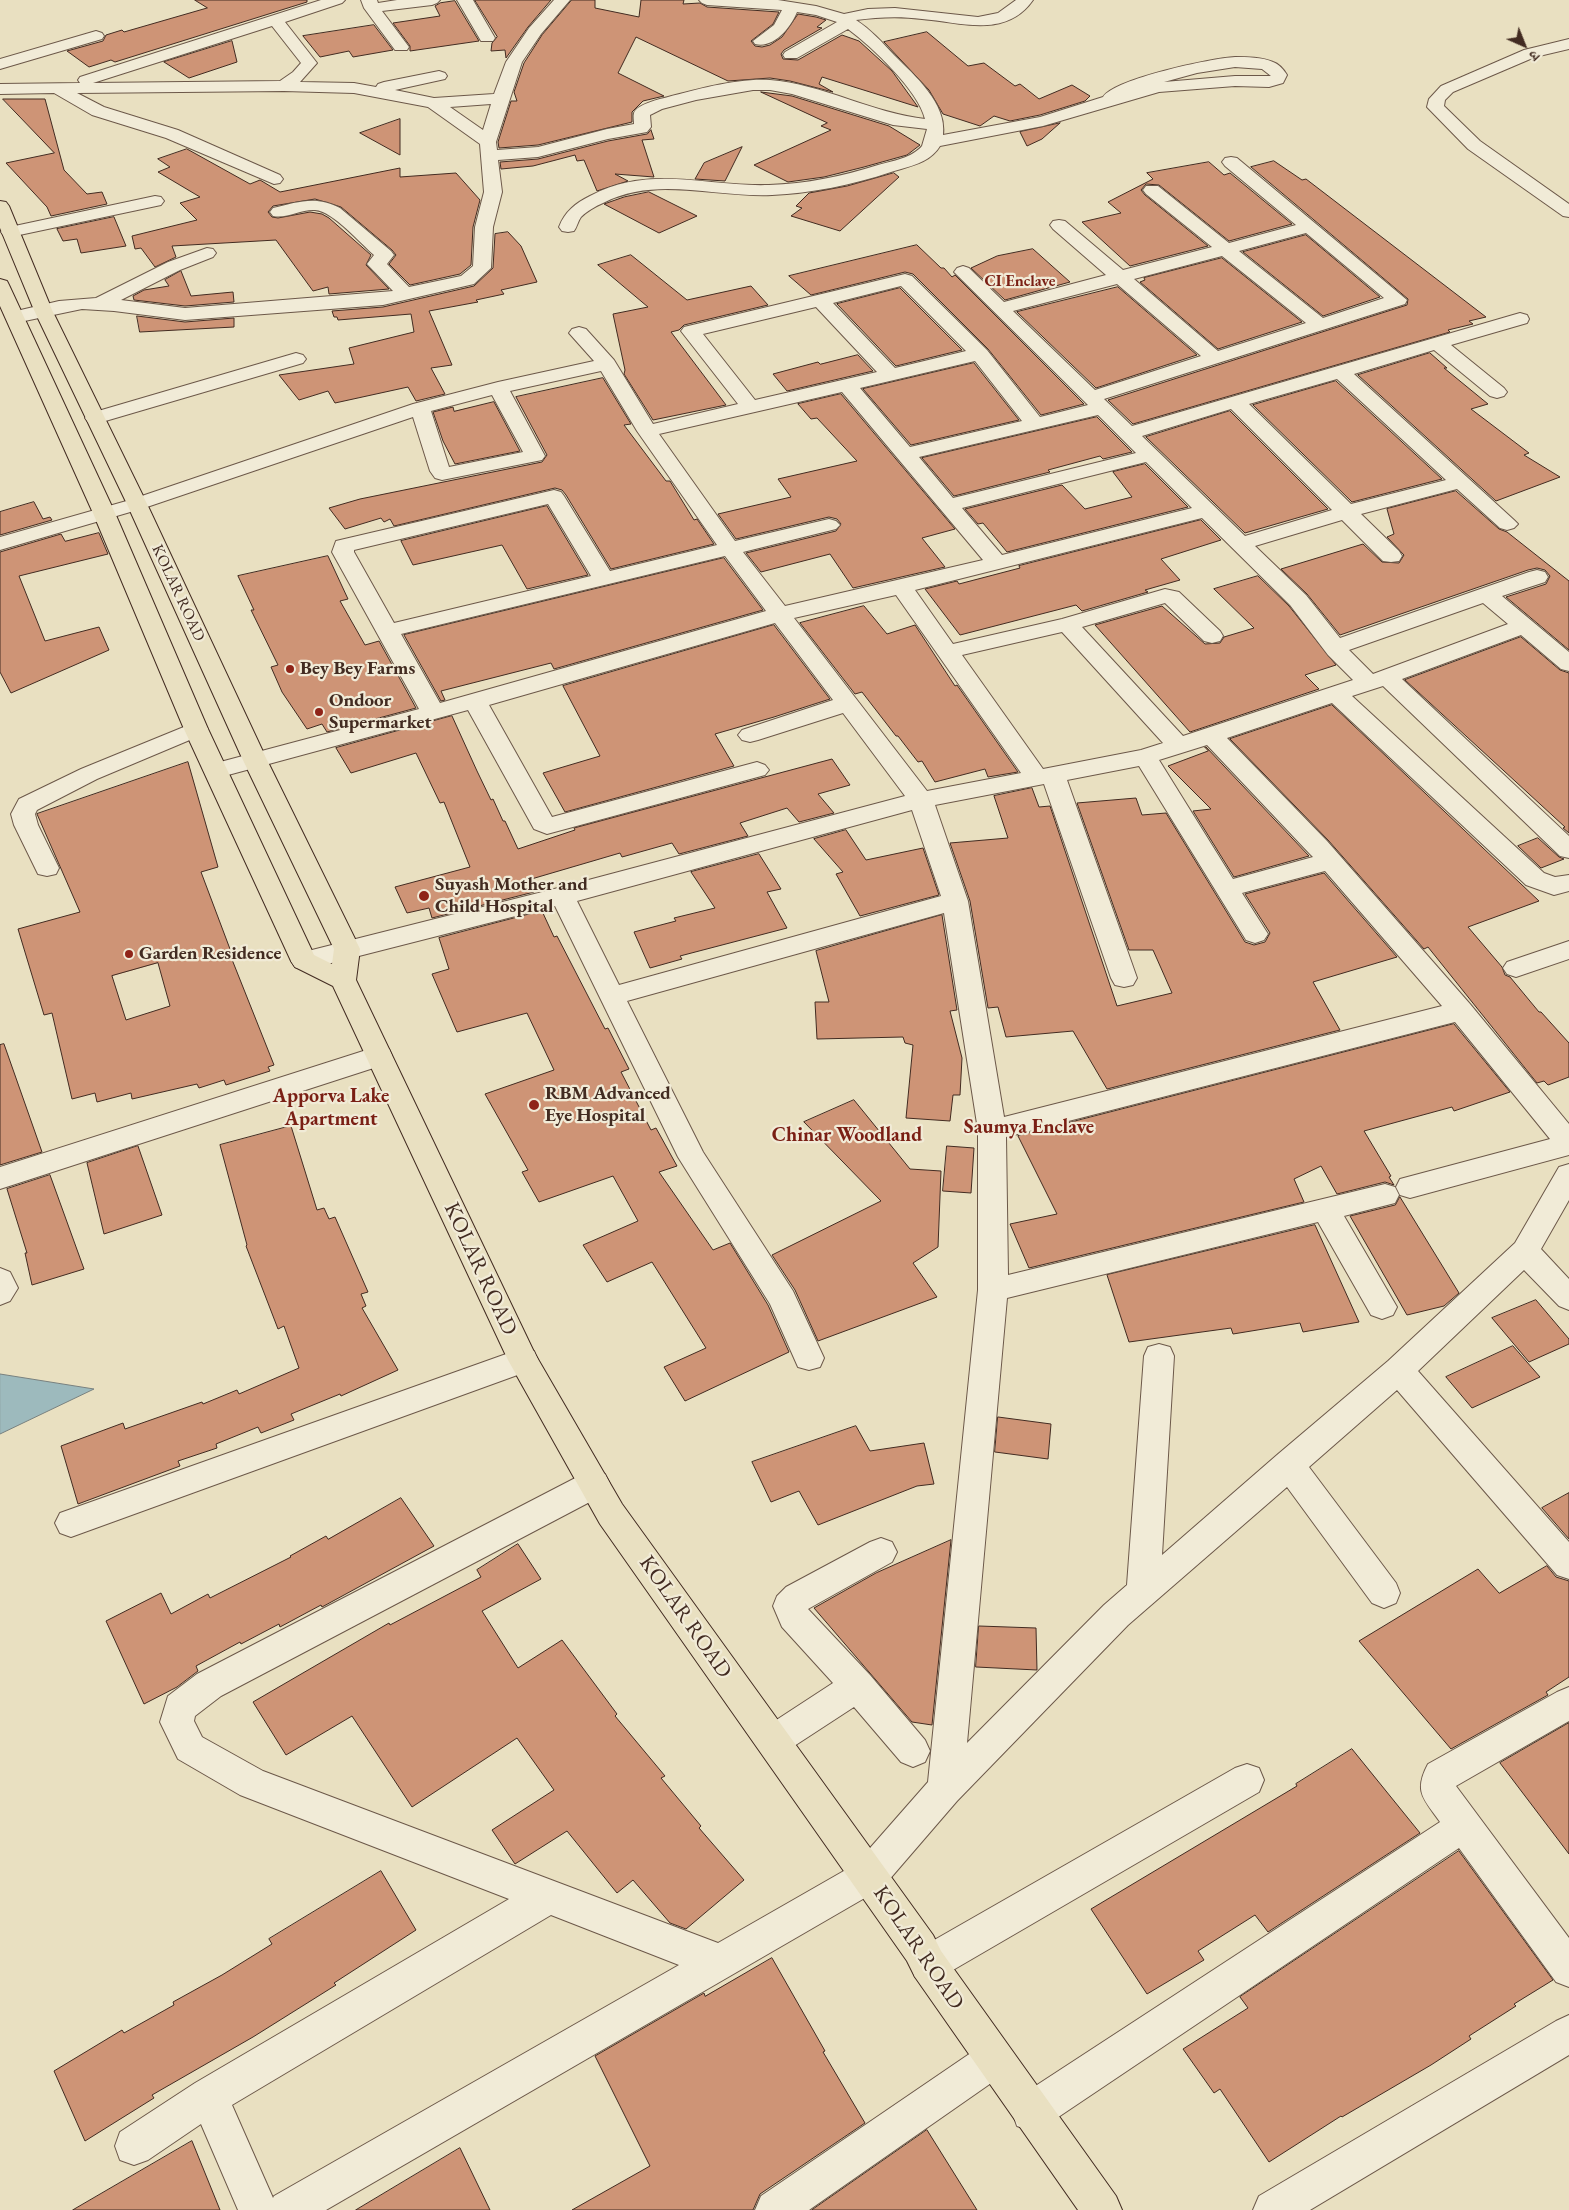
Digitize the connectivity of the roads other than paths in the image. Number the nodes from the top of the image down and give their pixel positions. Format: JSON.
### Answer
{"nodes":[{"id":1,"x":337,"y":0,"type":"edge"},
{"id":2,"x":432,"y":0,"type":"edge"},
{"id":3,"x":465,"y":0,"type":"edge"},
{"id":4,"x":562,"y":0,"type":"edge"},
{"id":5,"x":707,"y":0,"type":"edge"},
{"id":6,"x":869,"y":0,"type":"edge"},
{"id":7,"x":1025,"y":0,"type":"edge"},
{"id":8,"x":371,"y":4,"type":"edge"},
{"id":9,"x":790,"y":8,"type":"junction"},
{"id":10,"x":848,"y":19,"type":"junction"},
{"id":11,"x":275,"y":20,"type":"junction"},
{"id":12,"x":96,"y":36,"type":"dead end"},
{"id":13,"x":487,"y":38,"type":"dead end"},
{"id":14,"x":761,"y":41,"type":"dead end"},
{"id":15,"x":1569,"y":44,"type":"edge"},
{"id":16,"x":401,"y":47,"type":"dead end"},
{"id":17,"x":792,"y":55,"type":"dead end"},
{"id":18,"x":0,"y":64,"type":"edge"},
{"id":19,"x":439,"y":76,"type":"dead end"},
{"id":20,"x":284,"y":86,"type":"junction"},
{"id":21,"x":0,"y":89,"type":"edge"},
{"id":22,"x":58,"y":89,"type":"junction"},
{"id":23,"x":367,"y":90,"type":"junction"},
{"id":24,"x":501,"y":98,"type":"junction"},
{"id":25,"x":1109,"y":100,"type":"junction"},
{"id":26,"x":434,"y":103,"type":"junction"},
{"id":27,"x":936,"y":125,"type":"junction"},
{"id":28,"x":934,"y":142,"type":"junction"},
{"id":29,"x":489,"y":149,"type":"junction"},
{"id":30,"x":1231,"y":162,"type":"dead end"},
{"id":31,"x":274,"y":178,"type":"dead end"},
{"id":32,"x":1152,"y":190,"type":"dead end"},
{"id":33,"x":155,"y":201,"type":"dead end"},
{"id":34,"x":0,"y":206,"type":"edge"},
{"id":35,"x":279,"y":212,"type":"dead end"},
{"id":36,"x":1569,"y":212,"type":"edge"},
{"id":37,"x":1059,"y":225,"type":"dead end"},
{"id":38,"x":568,"y":227,"type":"dead end"},
{"id":39,"x":1310,"y":227,"type":"junction"},
{"id":40,"x":10,"y":232,"type":"junction"},
{"id":41,"x":1225,"y":249,"type":"junction"},
{"id":42,"x":207,"y":253,"type":"dead end"},
{"id":43,"x":963,"y":272,"type":"dead end"},
{"id":44,"x":1119,"y":277,"type":"junction"},
{"id":45,"x":0,"y":286,"type":"edge"},
{"id":46,"x":405,"y":294,"type":"junction"},
{"id":47,"x":820,"y":300,"type":"junction"},
{"id":48,"x":102,"y":303,"type":"junction"},
{"id":49,"x":1002,"y":308,"type":"junction"},
{"id":50,"x":43,"y":310,"type":"junction"},
{"id":51,"x":15,"y":317,"type":"junction"},
{"id":52,"x":1520,"y":319,"type":"dead end"},
{"id":53,"x":1320,"y":325,"type":"junction"},
{"id":54,"x":579,"y":332,"type":"dead end"},
{"id":55,"x":1437,"y":343,"type":"junction"},
{"id":56,"x":980,"y":354,"type":"junction"},
{"id":57,"x":1215,"y":358,"type":"junction"},
{"id":58,"x":296,"y":359,"type":"dead end"},
{"id":59,"x":607,"y":364,"type":"junction"},
{"id":60,"x":1341,"y":372,"type":"junction"},
{"id":61,"x":890,"y":374,"type":"junction"},
{"id":62,"x":847,"y":384,"type":"junction"},
{"id":63,"x":498,"y":388,"type":"junction"},
{"id":64,"x":1497,"y":392,"type":"dead end"},
{"id":65,"x":1234,"y":401,"type":"junction"},
{"id":66,"x":1098,"y":403,"type":"junction"},
{"id":67,"x":750,"y":407,"type":"junction"},
{"id":68,"x":420,"y":408,"type":"junction"},
{"id":69,"x":95,"y":418,"type":"junction"},
{"id":70,"x":1035,"y":424,"type":"junction"},
{"id":71,"x":647,"y":432,"type":"junction"},
{"id":72,"x":1129,"y":433,"type":"junction"},
{"id":73,"x":905,"y":454,"type":"junction"},
{"id":74,"x":1152,"y":455,"type":"junction"},
{"id":75,"x":1461,"y":482,"type":"junction"},
{"id":76,"x":137,"y":504,"type":"junction"},
{"id":77,"x":948,"y":504,"type":"junction"},
{"id":78,"x":1207,"y":510,"type":"junction"},
{"id":79,"x":1346,"y":512,"type":"junction"},
{"id":80,"x":104,"y":513,"type":"junction"},
{"id":81,"x":1507,"y":524,"type":"dead end"},
{"id":82,"x":829,"y":525,"type":"dead end"},
{"id":83,"x":0,"y":544,"type":"edge"},
{"id":84,"x":1241,"y":544,"type":"junction"},
{"id":85,"x":730,"y":549,"type":"junction"},
{"id":86,"x":1391,"y":556,"type":"dead end"},
{"id":87,"x":997,"y":563,"type":"junction"},
{"id":88,"x":1537,"y":578,"type":"dead end"},
{"id":89,"x":604,"y":579,"type":"junction"},
{"id":90,"x":902,"y":587,"type":"junction"},
{"id":91,"x":1487,"y":595,"type":"junction"},
{"id":92,"x":781,"y":614,"type":"junction"},
{"id":93,"x":1067,"y":624,"type":"junction"},
{"id":94,"x":1524,"y":626,"type":"junction"},
{"id":95,"x":387,"y":630,"type":"junction"},
{"id":96,"x":1212,"y":636,"type":"dead end"},
{"id":97,"x":1335,"y":647,"type":"junction"},
{"id":98,"x":947,"y":652,"type":"junction"},
{"id":99,"x":1569,"y":664,"type":"edge"},
{"id":100,"x":1378,"y":679,"type":"junction"},
{"id":101,"x":1336,"y":694,"type":"junction"},
{"id":102,"x":475,"y":701,"type":"junction"},
{"id":103,"x":849,"y":704,"type":"junction"},
{"id":104,"x":433,"y":712,"type":"junction"},
{"id":105,"x":196,"y":729,"type":"junction"},
{"id":106,"x":750,"y":735,"type":"dead end"},
{"id":107,"x":1211,"y":735,"type":"junction"},
{"id":108,"x":1179,"y":746,"type":"junction"},
{"id":109,"x":1145,"y":757,"type":"junction"},
{"id":110,"x":254,"y":758,"type":"junction"},
{"id":111,"x":217,"y":770,"type":"junction"},
{"id":112,"x":757,"y":770,"type":"dead end"},
{"id":113,"x":1045,"y":776,"type":"junction"},
{"id":114,"x":921,"y":800,"type":"junction"},
{"id":115,"x":1569,"y":850,"type":"edge"},
{"id":116,"x":1330,"y":861,"type":"junction"},
{"id":117,"x":47,"y":868,"type":"dead end"},
{"id":118,"x":1569,"y":883,"type":"edge"},
{"id":119,"x":1226,"y":889,"type":"junction"},
{"id":120,"x":562,"y":896,"type":"junction"},
{"id":121,"x":955,"y":901,"type":"junction"},
{"id":122,"x":1255,"y":934,"type":"dead end"},
{"id":123,"x":347,"y":949,"type":"junction"},
{"id":124,"x":1569,"y":950,"type":"edge"},
{"id":125,"x":304,"y":961,"type":"junction"},
{"id":126,"x":1516,"y":968,"type":"dead end"},
{"id":127,"x":1124,"y":978,"type":"dead end"},
{"id":128,"x":342,"y":980,"type":"junction"},
{"id":129,"x":612,"y":996,"type":"junction"},
{"id":130,"x":1461,"y":1011,"type":"junction"},
{"id":131,"x":379,"y":1056,"type":"junction"},
{"id":132,"x":992,"y":1130,"type":"junction"},
{"id":133,"x":1569,"y":1143,"type":"edge"},
{"id":134,"x":1569,"y":1175,"type":"edge"},
{"id":135,"x":0,"y":1178,"type":"edge"},
{"id":136,"x":1326,"y":1210,"type":"junction"},
{"id":137,"x":1525,"y":1251,"type":"junction"},
{"id":138,"x":0,"y":1280,"type":"edge"},
{"id":139,"x":993,"y":1290,"type":"junction"},
{"id":140,"x":0,"y":1293,"type":"edge"},
{"id":141,"x":1569,"y":1298,"type":"edge"},
{"id":142,"x":1382,"y":1308,"type":"dead end"},
{"id":143,"x":1159,"y":1356,"type":"dead end"},
{"id":144,"x":809,"y":1358,"type":"dead end"},
{"id":145,"x":523,"y":1360,"type":"junction"},
{"id":146,"x":1399,"y":1370,"type":"junction"},
{"id":147,"x":1288,"y":1464,"type":"junction"},
{"id":148,"x":594,"y":1484,"type":"junction"},
{"id":149,"x":71,"y":1523,"type":"dead end"},
{"id":150,"x":881,"y":1552,"type":"dead end"},
{"id":151,"x":1569,"y":1565,"type":"edge"},
{"id":152,"x":1143,"y":1591,"type":"junction"},
{"id":153,"x":1384,"y":1593,"type":"dead end"},
{"id":154,"x":858,"y":1686,"type":"junction"},
{"id":155,"x":1569,"y":1703,"type":"edge"},
{"id":156,"x":773,"y":1741,"type":"junction"},
{"id":157,"x":913,"y":1751,"type":"dead end"},
{"id":158,"x":1247,"y":1780,"type":"dead end"},
{"id":159,"x":945,"y":1789,"type":"junction"},
{"id":160,"x":1446,"y":1837,"type":"dead end"},
{"id":161,"x":869,"y":1876,"type":"junction"},
{"id":162,"x":548,"y":1897,"type":"junction"},
{"id":163,"x":720,"y":1962,"type":"junction"},
{"id":164,"x":928,"y":1964,"type":"junction"},
{"id":165,"x":1569,"y":1969,"type":"edge"},
{"id":166,"x":1569,"y":2034,"type":"edge"},
{"id":167,"x":994,"y":2059,"type":"junction"},
{"id":168,"x":209,"y":2097,"type":"junction"},
{"id":169,"x":1031,"y":2112,"type":"junction"},
{"id":170,"x":134,"y":2146,"type":"dead end"},
{"id":171,"x":258,"y":2210,"type":"edge"},
{"id":172,"x":288,"y":2210,"type":"edge"},
{"id":173,"x":774,"y":2210,"type":"edge"},
{"id":174,"x":1102,"y":2210,"type":"edge"},
{"id":175,"x":1273,"y":2210,"type":"edge"}],
"edges":[{"from":1,"to":11,"type":"street"},
{"from":2,"to":8,"type":"street"},
{"from":3,"to":13,"type":"street"},
{"from":4,"to":24,"type":"street"},
{"from":5,"to":9,"type":"street"},
{"from":6,"to":10,"type":"street"},
{"from":7,"to":10,"type":"street"},
{"from":8,"to":16,"type":"street"},
{"from":9,"to":10,"type":"street"},
{"from":9,"to":14,"type":"street"},
{"from":10,"to":17,"type":"street"},
{"from":10,"to":27,"type":"street"},
{"from":11,"to":20,"type":"street"},
{"from":11,"to":22,"type":"street"},
{"from":12,"to":18,"type":"street"},
{"from":15,"to":36,"type":"street"},
{"from":19,"to":23,"type":"street"},
{"from":20,"to":22,"type":"street"},
{"from":20,"to":23,"type":"street"},
{"from":21,"to":22,"type":"street"},
{"from":22,"to":31,"type":"street"},
{"from":23,"to":26,"type":"street"},
{"from":24,"to":26,"type":"street"},
{"from":24,"to":29,"type":"street"},
{"from":25,"to":25,"type":"street"},
{"from":25,"to":28,"type":"street"},
{"from":26,"to":29,"type":"street"},
{"from":27,"to":28,"type":"street"},
{"from":27,"to":29,"type":"street"},
{"from":28,"to":38,"type":"street"},
{"from":29,"to":46,"type":"street"},
{"from":30,"to":39,"type":"street"},
{"from":32,"to":41,"type":"street"},
{"from":33,"to":40,"type":"street"},
{"from":34,"to":40,"type":"main road","name":"KOLAR ROAD"},
{"from":35,"to":46,"type":"street"},
{"from":37,"to":44,"type":"street"},
{"from":39,"to":41,"type":"street"},
{"from":39,"to":53,"type":"street"},
{"from":40,"to":50,"type":"main road","name":"KOLAR ROAD"},
{"from":41,"to":44,"type":"street"},
{"from":41,"to":53,"type":"street"},
{"from":42,"to":48,"type":"street"},
{"from":43,"to":49,"type":"street"},
{"from":44,"to":49,"type":"street"},
{"from":44,"to":57,"type":"street"},
{"from":45,"to":51,"type":"main road","name":"KOLAR ROAD"},
{"from":46,"to":48,"type":"street"},
{"from":47,"to":56,"type":"street"},
{"from":47,"to":61,"type":"street"},
{"from":47,"to":67,"type":"street"},
{"from":48,"to":50,"type":"street"},
{"from":49,"to":66,"type":"street"},
{"from":50,"to":51,"type":"street"},
{"from":50,"to":69,"type":"main road","name":"KOLAR ROAD"},
{"from":51,"to":80,"type":"main road","name":"KOLAR ROAD"},
{"from":52,"to":55,"type":"street"},
{"from":53,"to":57,"type":"street"},
{"from":54,"to":59,"type":"street"},
{"from":55,"to":60,"type":"street"},
{"from":55,"to":64,"type":"street"},
{"from":56,"to":61,"type":"street"},
{"from":56,"to":70,"type":"street"},
{"from":57,"to":66,"type":"street"},
{"from":58,"to":69,"type":"street"},
{"from":59,"to":63,"type":"street"},
{"from":59,"to":71,"type":"street"},
{"from":60,"to":65,"type":"street"},
{"from":60,"to":75,"type":"street"},
{"from":61,"to":62,"type":"street"},
{"from":62,"to":67,"type":"street"},
{"from":62,"to":73,"type":"street"},
{"from":63,"to":68,"type":"street"},
{"from":63,"to":68,"type":"street"},
{"from":65,"to":72,"type":"street"},
{"from":65,"to":79,"type":"street"},
{"from":66,"to":70,"type":"street"},
{"from":66,"to":72,"type":"street"},
{"from":67,"to":71,"type":"street"},
{"from":68,"to":76,"type":"street"},
{"from":69,"to":76,"type":"main road","name":"KOLAR ROAD"},
{"from":70,"to":73,"type":"street"},
{"from":71,"to":85,"type":"street"},
{"from":72,"to":74,"type":"street"},
{"from":73,"to":77,"type":"street"},
{"from":74,"to":77,"type":"street"},
{"from":74,"to":78,"type":"street"},
{"from":75,"to":79,"type":"street"},
{"from":75,"to":81,"type":"street"},
{"from":76,"to":80,"type":"street"},
{"from":76,"to":110,"type":"main road","name":"KOLAR ROAD"},
{"from":77,"to":87,"type":"street"},
{"from":78,"to":84,"type":"street"},
{"from":78,"to":87,"type":"street"},
{"from":79,"to":84,"type":"street"},
{"from":79,"to":86,"type":"street"},
{"from":80,"to":83,"type":"street"},
{"from":80,"to":105,"type":"main road","name":"KOLAR ROAD"},
{"from":82,"to":85,"type":"street"},
{"from":84,"to":97,"type":"street"},
{"from":85,"to":89,"type":"street"},
{"from":85,"to":92,"type":"street"},
{"from":87,"to":90,"type":"street"},
{"from":88,"to":91,"type":"street"},
{"from":89,"to":95,"type":"street"},
{"from":89,"to":95,"type":"street"},
{"from":90,"to":92,"type":"street"},
{"from":90,"to":98,"type":"street"},
{"from":91,"to":94,"type":"street"},
{"from":91,"to":97,"type":"street"},
{"from":92,"to":102,"type":"street"},
{"from":92,"to":103,"type":"street"},
{"from":93,"to":96,"type":"street"},
{"from":93,"to":98,"type":"street"},
{"from":93,"to":108,"type":"street"},
{"from":94,"to":99,"type":"street"},
{"from":94,"to":100,"type":"street"},
{"from":95,"to":104,"type":"street"},
{"from":97,"to":100,"type":"street"},
{"from":98,"to":113,"type":"street"},
{"from":100,"to":101,"type":"street"},
{"from":100,"to":115,"type":"street"},
{"from":101,"to":107,"type":"street"},
{"from":101,"to":118,"type":"street"},
{"from":102,"to":104,"type":"street"},
{"from":102,"to":112,"type":"street"},
{"from":103,"to":106,"type":"street"},
{"from":103,"to":114,"type":"street"},
{"from":104,"to":110,"type":"street"},
{"from":105,"to":111,"type":"main road","name":"KOLAR ROAD"},
{"from":105,"to":117,"type":"street"},
{"from":107,"to":108,"type":"street"},
{"from":107,"to":116,"type":"street"},
{"from":108,"to":109,"type":"street"},
{"from":109,"to":113,"type":"street"},
{"from":109,"to":119,"type":"street"},
{"from":110,"to":111,"type":"street"},
{"from":110,"to":123,"type":"main road","name":"KOLAR ROAD"},
{"from":111,"to":125,"type":"main road","name":"KOLAR ROAD"},
{"from":113,"to":114,"type":"street"},
{"from":113,"to":127,"type":"street"},
{"from":114,"to":120,"type":"street"},
{"from":114,"to":121,"type":"street"},
{"from":116,"to":119,"type":"street"},
{"from":116,"to":130,"type":"street"},
{"from":119,"to":122,"type":"street"},
{"from":120,"to":123,"type":"street"},
{"from":120,"to":129,"type":"street"},
{"from":121,"to":129,"type":"street"},
{"from":121,"to":132,"type":"street"},
{"from":123,"to":125,"type":"street"},
{"from":123,"to":128,"type":"main road"},
{"from":124,"to":126,"type":"street"},
{"from":125,"to":128,"type":"main road"},
{"from":128,"to":131,"type":"main road","name":"KOLAR ROAD"},
{"from":129,"to":144,"type":"street"},
{"from":130,"to":132,"type":"street"},
{"from":130,"to":133,"type":"street"},
{"from":131,"to":135,"type":"street"},
{"from":131,"to":145,"type":"main road","name":"KOLAR ROAD"},
{"from":132,"to":139,"type":"street"},
{"from":133,"to":136,"type":"street"},
{"from":134,"to":137,"type":"street"},
{"from":136,"to":139,"type":"street"},
{"from":136,"to":142,"type":"street"},
{"from":137,"to":141,"type":"street"},
{"from":137,"to":146,"type":"street"},
{"from":138,"to":140,"type":"street"},
{"from":139,"to":159,"type":"street"},
{"from":143,"to":152,"type":"street"},
{"from":145,"to":148,"type":"main road","name":"KOLAR ROAD"},
{"from":145,"to":149,"type":"street"},
{"from":146,"to":147,"type":"street"},
{"from":146,"to":151,"type":"street"},
{"from":147,"to":152,"type":"street"},
{"from":147,"to":153,"type":"street"},
{"from":148,"to":156,"type":"main road","name":"KOLAR ROAD"},
{"from":148,"to":162,"type":"street"},
{"from":150,"to":154,"type":"street"},
{"from":152,"to":159,"type":"street"},
{"from":154,"to":156,"type":"street"},
{"from":154,"to":157,"type":"street"},
{"from":155,"to":165,"type":"street"},
{"from":156,"to":161,"type":"main road","name":"KOLAR ROAD"},
{"from":158,"to":164,"type":"street"},
{"from":159,"to":161,"type":"street"},
{"from":160,"to":169,"type":"street"},
{"from":161,"to":163,"type":"street"},
{"from":161,"to":164,"type":"main road","name":"KOLAR ROAD"},
{"from":162,"to":163,"type":"street"},
{"from":162,"to":168,"type":"street"},
{"from":163,"to":172,"type":"street"},
{"from":164,"to":167,"type":"main road","name":"KOLAR ROAD"},
{"from":166,"to":175,"type":"street"},
{"from":167,"to":169,"type":"main road","name":"KOLAR ROAD"},
{"from":167,"to":173,"type":"street"},
{"from":168,"to":170,"type":"street"},
{"from":168,"to":171,"type":"street"},
{"from":169,"to":174,"type":"main road","name":"KOLAR ROAD"}]}
